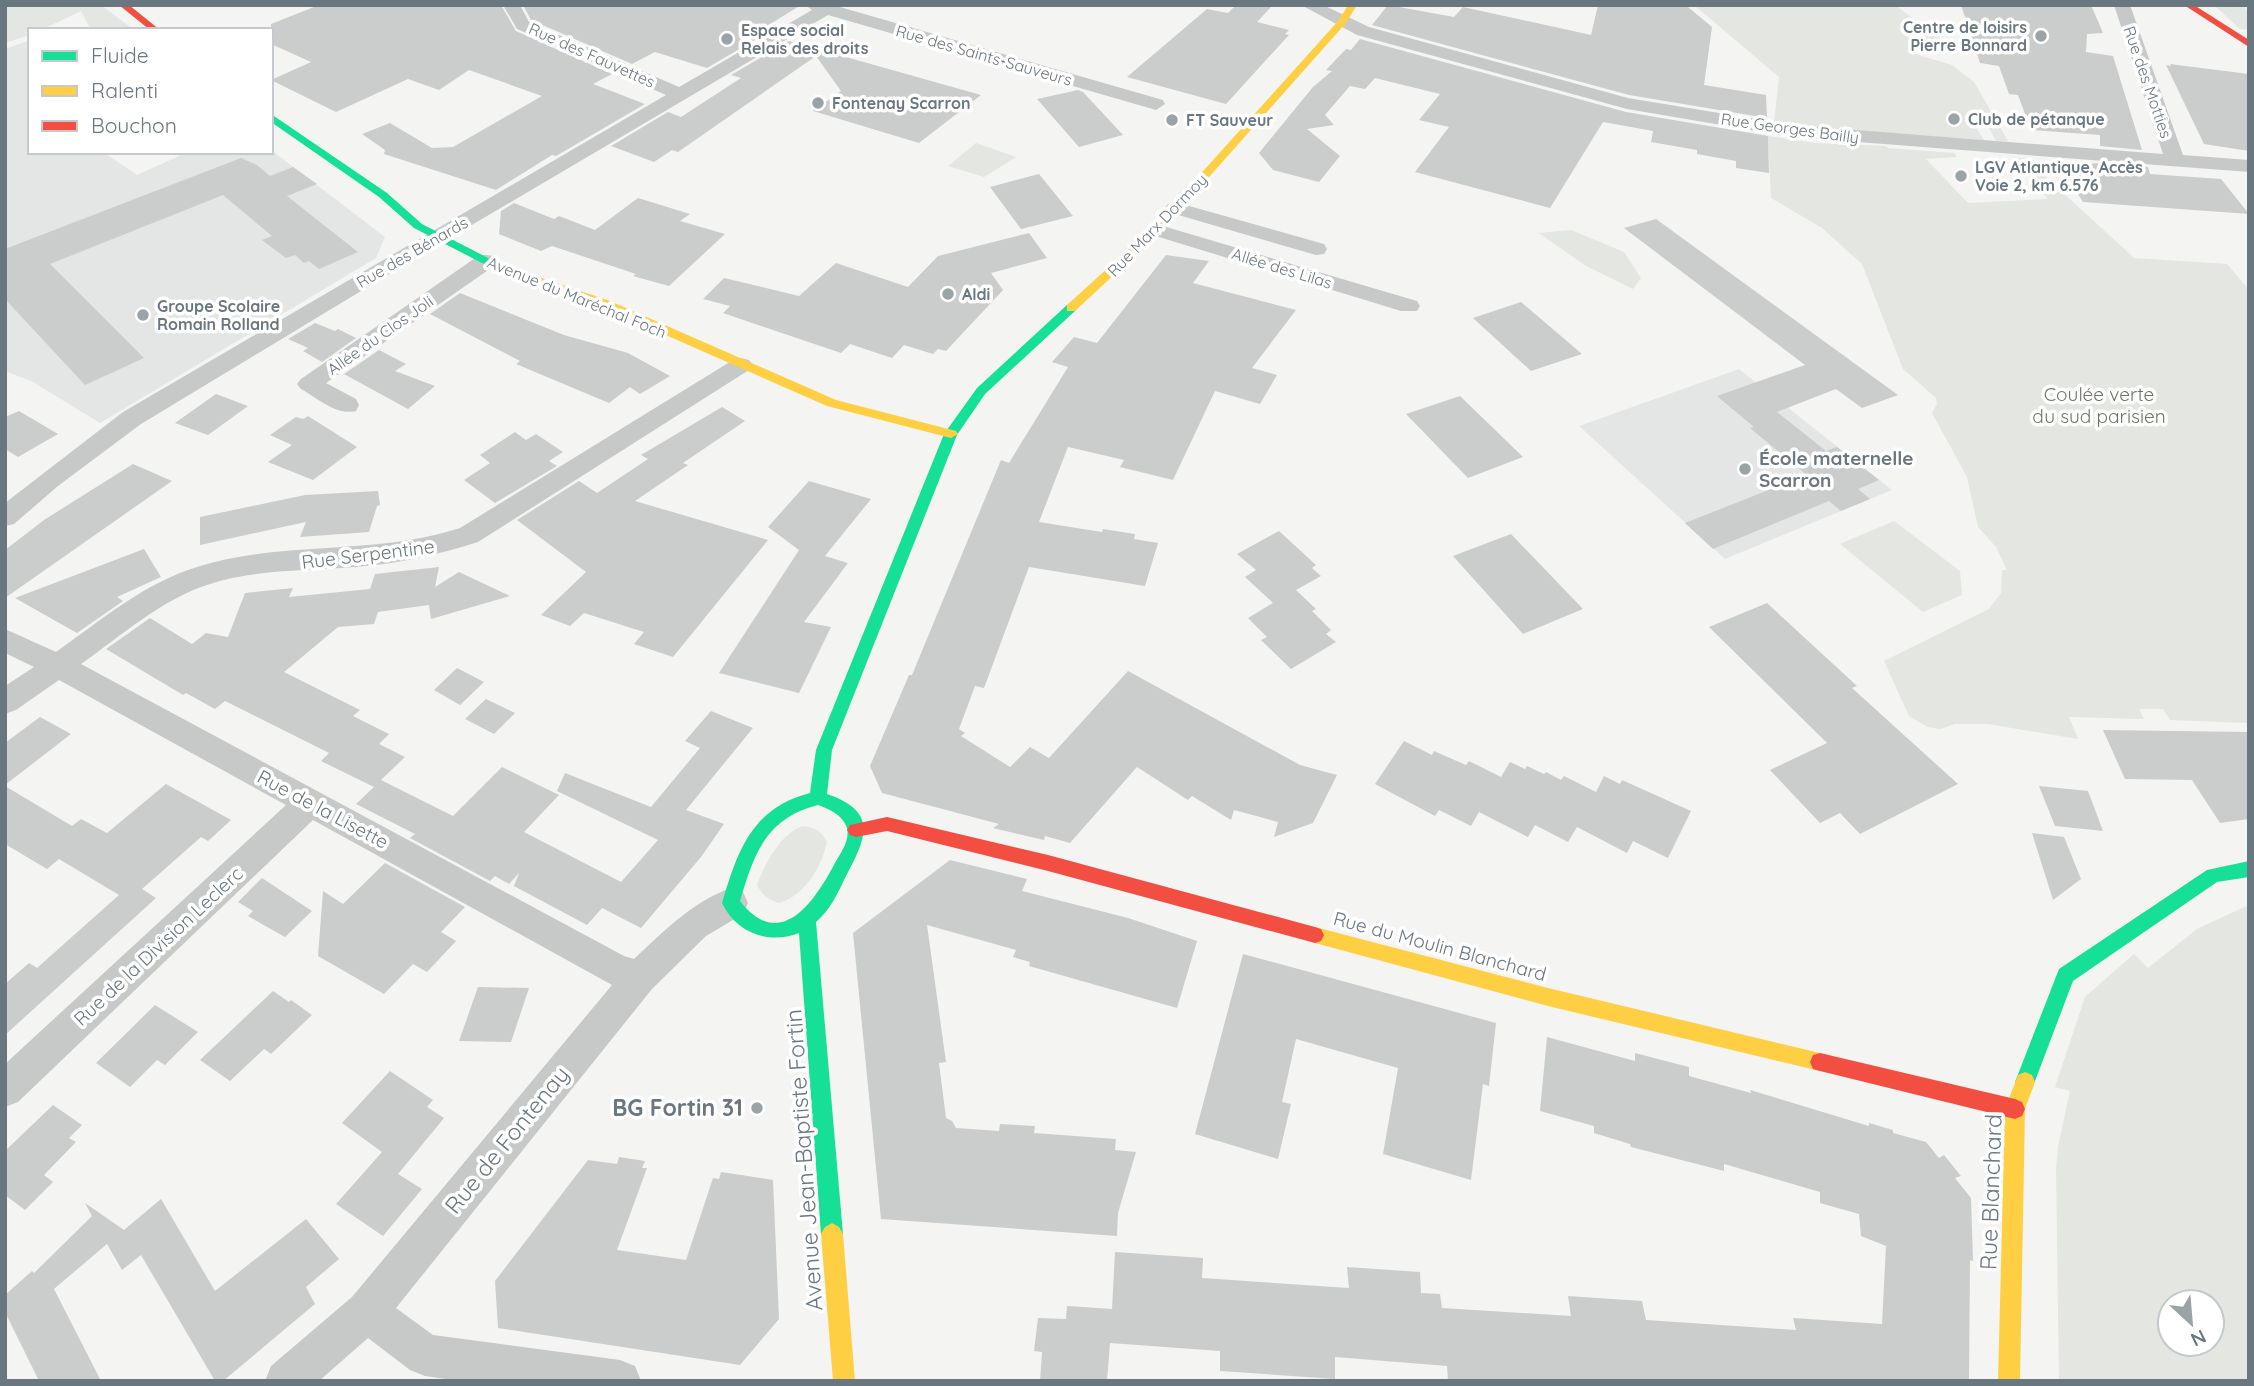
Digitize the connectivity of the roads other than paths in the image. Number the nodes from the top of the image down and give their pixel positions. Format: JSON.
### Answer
{"nodes":[{"id":1,"x":123,"y":5,"type":"edge"},
{"id":2,"x":511,"y":5,"type":"edge"},
{"id":3,"x":1309,"y":5,"type":"edge"},
{"id":4,"x":2122,"y":5,"type":"edge"},
{"id":5,"x":2188,"y":5,"type":"edge"},
{"id":6,"x":2208,"y":5,"type":"edge"},
{"id":7,"x":823,"y":7,"type":"edge"},
{"id":8,"x":1348,"y":13,"type":"edge"},
{"id":9,"x":153,"y":28,"type":"edge"},
{"id":10,"x":2245,"y":39,"type":"edge"},
{"id":11,"x":681,"y":95,"type":"junction"},
{"id":12,"x":1156,"y":104,"type":"dead end"},
{"id":13,"x":273,"y":118,"type":"edge"},
{"id":14,"x":2174,"y":159,"type":"junction"},
{"id":15,"x":2249,"y":166,"type":"edge"},
{"id":16,"x":1175,"y":208,"type":"junction"},
{"id":17,"x":1156,"y":230,"type":"junction"},
{"id":18,"x":437,"y":236,"type":"junction"},
{"id":19,"x":1316,"y":249,"type":"dead end"},
{"id":20,"x":486,"y":261,"type":"junction"},
{"id":21,"x":1409,"y":306,"type":"dead end"},
{"id":22,"x":741,"y":365,"type":"junction"},
{"id":23,"x":346,"y":405,"type":"dead end"},
{"id":24,"x":951,"y":434,"type":"junction"},
{"id":25,"x":5,"y":517,"type":"edge"},
{"id":26,"x":5,"y":640,"type":"edge"},
{"id":27,"x":56,"y":667,"type":"junction"},
{"id":28,"x":5,"y":702,"type":"edge"},
{"id":29,"x":818,"y":798,"type":"junction"},
{"id":30,"x":311,"y":802,"type":"junction"},
{"id":31,"x":856,"y":830,"type":"junction"},
{"id":32,"x":2249,"y":869,"type":"edge"},
{"id":33,"x":731,"y":903,"type":"junction"},
{"id":34,"x":808,"y":927,"type":"junction"},
{"id":35,"x":640,"y":977,"type":"junction"},
{"id":36,"x":5,"y":1089,"type":"edge"},
{"id":37,"x":2015,"y":1109,"type":"junction"},
{"id":38,"x":366,"y":1312,"type":"junction"},
{"id":39,"x":286,"y":1381,"type":"edge"},
{"id":40,"x":621,"y":1381,"type":"edge"},
{"id":41,"x":844,"y":1381,"type":"edge"},
{"id":42,"x":2009,"y":1381,"type":"edge"}],
"edges":[{"from":1,"to":9,"type":"main road"},
{"from":2,"to":11,"type":"street","name":"Rue des Fauvettes"},
{"from":3,"to":8,"type":"street","name":"Rue Georges Bailly"},
{"from":4,"to":14,"type":"street","name":"Rue des Motties"},
{"from":5,"to":10,"type":"main road"},
{"from":6,"to":10,"type":"main road"},
{"from":7,"to":11,"type":"street","name":"Rue des Bénards"},
{"from":7,"to":12,"type":"street","name":"Rue des Saints-Sauveurs"},
{"from":8,"to":14,"type":"street","name":"Rue Georges Bailly"},
{"from":8,"to":16,"type":"main road","name":"Rue Marx Dormoy"},
{"from":11,"to":18,"type":"street","name":"Rue des Bénards"},
{"from":13,"to":18,"type":"main road","name":"Avenue du Maréchal Foch"},
{"from":14,"to":15,"type":"street","name":"Rue Georges Bailly"},
{"from":16,"to":17,"type":"main road","name":"Rue Marx Dormoy"},
{"from":16,"to":19,"type":"street"},
{"from":17,"to":21,"type":"street","name":"Allée des Lilas"},
{"from":17,"to":24,"type":"main road","name":"Rue Marx Dormoy"},
{"from":18,"to":20,"type":"main road","name":"Avenue du Maréchal Foch"},
{"from":18,"to":25,"type":"street","name":"Rue des Bénards"},
{"from":20,"to":22,"type":"main road","name":"Avenue du Maréchal Foch"},
{"from":20,"to":23,"type":"street","name":"Allée du Clos Joli"},
{"from":22,"to":24,"type":"main road","name":"Avenue du Maréchal Foch"},
{"from":22,"to":27,"type":"street","name":"Rue Serpentine"},
{"from":24,"to":29,"type":"main road","name":"Rue Marx Dormoy"},
{"from":26,"to":27,"type":"street","name":"Rue de la Lisette"},
{"from":27,"to":28,"type":"street","name":"Rue Serpentine"},
{"from":27,"to":30,"type":"street","name":"Rue de la Lisette"},
{"from":29,"to":31,"type":"main road"},
{"from":29,"to":33,"type":"main road"},
{"from":30,"to":35,"type":"street","name":"Rue de la Lisette"},
{"from":30,"to":36,"type":"street","name":"Rue de la Division Leclerc"},
{"from":31,"to":34,"type":"main road"},
{"from":31,"to":37,"type":"main road","name":"Rue du Moulin Blanchard"},
{"from":32,"to":37,"type":"main road","name":"Rue Blanchard"},
{"from":33,"to":34,"type":"main road"},
{"from":33,"to":35,"type":"street","name":"Rue de Fontenay"},
{"from":34,"to":41,"type":"main road","name":"Avenue Jean-Baptiste Fortin"},
{"from":35,"to":38,"type":"street","name":"Rue de Fontenay"},
{"from":37,"to":42,"type":"main road","name":"Rue Blanchard"},
{"from":38,"to":39,"type":"street","name":"Rue de Fontenay"},
{"from":38,"to":40,"type":"street"}]}
